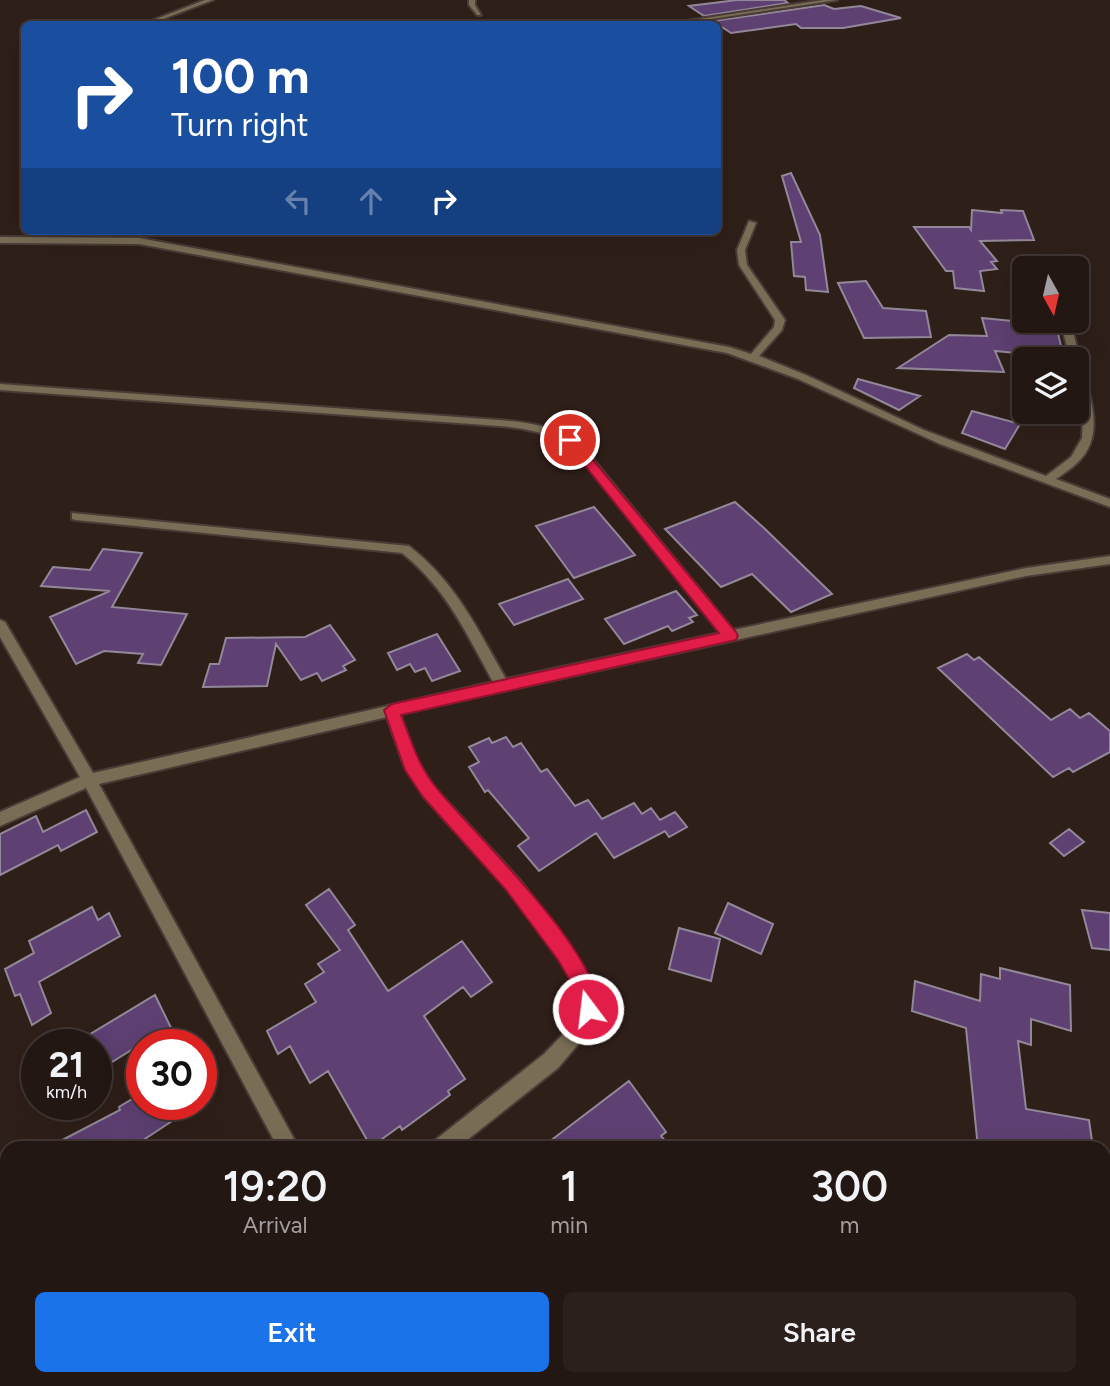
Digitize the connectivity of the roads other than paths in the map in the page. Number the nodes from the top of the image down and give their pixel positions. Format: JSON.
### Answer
{"nodes":[{"id":1,"x":210,"y":0,"type":"edge"},
{"id":2,"x":472,"y":0,"type":"edge"},
{"id":3,"x":834,"y":0,"type":"edge"},
{"id":4,"x":479,"y":14,"type":"dead end"},
{"id":5,"x":154,"y":21,"type":"edge"},
{"id":6,"x":690,"y":21,"type":"edge"},
{"id":7,"x":752,"y":223,"type":"dead end"},
{"id":8,"x":0,"y":240,"type":"edge"},
{"id":9,"x":753,"y":357,"type":"junction"},
{"id":10,"x":0,"y":387,"type":"edge"},
{"id":11,"x":1089,"y":418,"type":"edge"},
{"id":12,"x":1049,"y":479,"type":"junction"},
{"id":13,"x":1110,"y":503,"type":"edge"},
{"id":14,"x":76,"y":516,"type":"dead end"},
{"id":15,"x":1110,"y":560,"type":"edge"},
{"id":16,"x":0,"y":625,"type":"edge"},
{"id":17,"x":730,"y":636,"type":"junction"},
{"id":18,"x":502,"y":685,"type":"junction"},
{"id":19,"x":392,"y":710,"type":"junction"},
{"id":20,"x":89,"y":780,"type":"junction"},
{"id":21,"x":0,"y":819,"type":"edge"},
{"id":22,"x":285,"y":1141,"type":"edge"},
{"id":23,"x":450,"y":1141,"type":"edge"}],
"edges":[{"from":1,"to":5,"type":"street"},
{"from":2,"to":4,"type":"street"},
{"from":3,"to":6,"type":"street"},
{"from":7,"to":9,"type":"street"},
{"from":8,"to":9,"type":"street"},
{"from":9,"to":12,"type":"street"},
{"from":10,"to":17,"type":"street"},
{"from":11,"to":12,"type":"street"},
{"from":12,"to":13,"type":"street"},
{"from":14,"to":18,"type":"street"},
{"from":15,"to":17,"type":"street"},
{"from":16,"to":20,"type":"street"},
{"from":17,"to":18,"type":"street"},
{"from":18,"to":19,"type":"street"},
{"from":19,"to":20,"type":"street"},
{"from":19,"to":23,"type":"street"},
{"from":20,"to":21,"type":"street"},
{"from":20,"to":22,"type":"street"}]}
